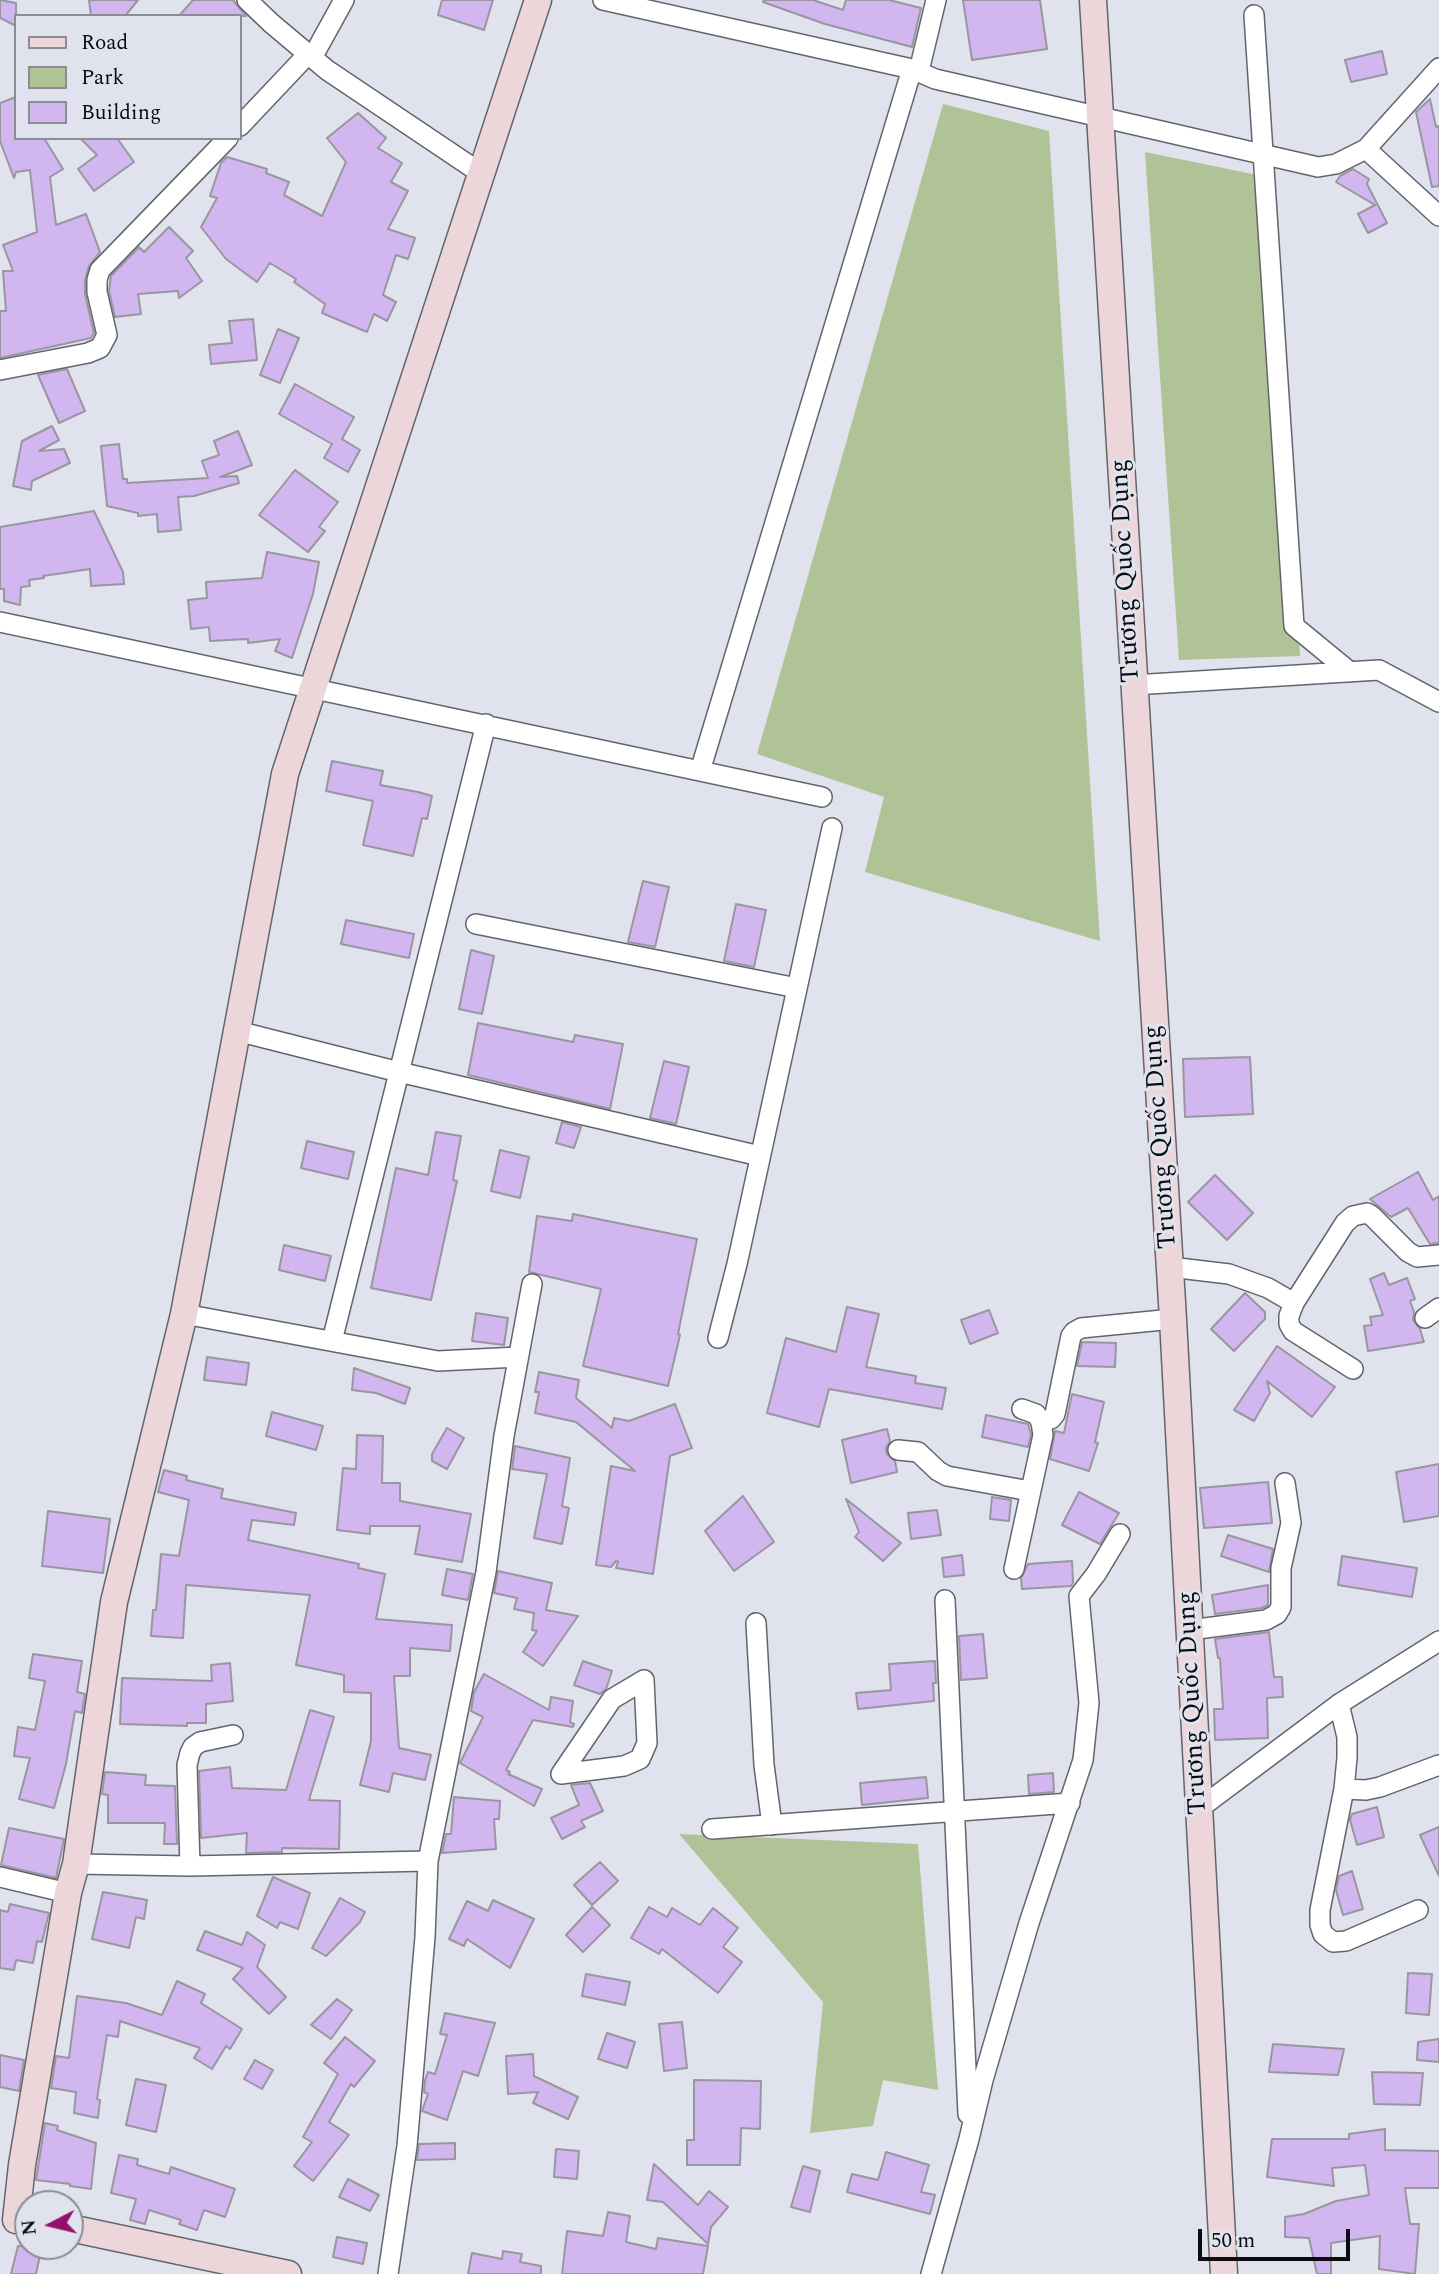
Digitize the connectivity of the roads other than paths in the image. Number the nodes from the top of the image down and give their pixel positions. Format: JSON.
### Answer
{"nodes":[{"id":1,"x":247,"y":0,"type":"edge"},
{"id":2,"x":344,"y":0,"type":"edge"},
{"id":3,"x":538,"y":0,"type":"edge"},
{"id":4,"x":603,"y":0,"type":"edge"},
{"id":5,"x":936,"y":0,"type":"edge"},
{"id":6,"x":1093,"y":0,"type":"edge"},
{"id":7,"x":1254,"y":15,"type":"dead end"},
{"id":8,"x":310,"y":56,"type":"junction"},
{"id":9,"x":1439,"y":68,"type":"edge"},
{"id":10,"x":916,"y":70,"type":"junction"},
{"id":11,"x":1101,"y":117,"type":"junction"},
{"id":12,"x":242,"y":124,"type":"edge"},
{"id":13,"x":226,"y":140,"type":"edge"},
{"id":14,"x":1366,"y":149,"type":"junction"},
{"id":15,"x":1265,"y":155,"type":"junction"},
{"id":16,"x":482,"y":174,"type":"junction"},
{"id":17,"x":1439,"y":216,"type":"edge"},
{"id":18,"x":0,"y":370,"type":"edge"},
{"id":19,"x":0,"y":622,"type":"edge"},
{"id":20,"x":1350,"y":672,"type":"junction"},
{"id":21,"x":1133,"y":685,"type":"junction"},
{"id":22,"x":313,"y":690,"type":"junction"},
{"id":23,"x":1439,"y":702,"type":"edge"},
{"id":24,"x":486,"y":724,"type":"junction"},
{"id":25,"x":700,"y":771,"type":"junction"},
{"id":26,"x":822,"y":797,"type":"dead end"},
{"id":27,"x":832,"y":828,"type":"dead end"},
{"id":28,"x":476,"y":924,"type":"dead end"},
{"id":29,"x":797,"y":988,"type":"junction"},
{"id":30,"x":237,"y":1031,"type":"junction"},
{"id":31,"x":399,"y":1072,"type":"junction"},
{"id":32,"x":760,"y":1156,"type":"junction"},
{"id":33,"x":1439,"y":1255,"type":"edge"},
{"id":34,"x":1170,"y":1267,"type":"junction"},
{"id":35,"x":532,"y":1284,"type":"dead end"},
{"id":36,"x":1294,"y":1303,"type":"junction"},
{"id":37,"x":184,"y":1314,"type":"junction"},
{"id":38,"x":1173,"y":1319,"type":"junction"},
{"id":39,"x":719,"y":1338,"type":"dead end"},
{"id":40,"x":332,"y":1342,"type":"junction"},
{"id":41,"x":518,"y":1357,"type":"junction"},
{"id":42,"x":1353,"y":1369,"type":"dead end"},
{"id":43,"x":1022,"y":1409,"type":"dead end"},
{"id":44,"x":1041,"y":1422,"type":"junction"},
{"id":45,"x":898,"y":1450,"type":"dead end"},
{"id":46,"x":1285,"y":1483,"type":"dead end"},
{"id":47,"x":1030,"y":1491,"type":"junction"},
{"id":48,"x":1120,"y":1534,"type":"dead end"},
{"id":49,"x":1014,"y":1569,"type":"dead end"},
{"id":50,"x":944,"y":1600,"type":"dead end"},
{"id":51,"x":756,"y":1623,"type":"dead end"},
{"id":52,"x":1190,"y":1630,"type":"junction"},
{"id":53,"x":1439,"y":1641,"type":"edge"},
{"id":54,"x":644,"y":1680,"type":"joint"},
{"id":55,"x":1339,"y":1704,"type":"junction"},
{"id":56,"x":233,"y":1735,"type":"dead end"},
{"id":57,"x":1439,"y":1765,"type":"edge"},
{"id":58,"x":1344,"y":1789,"type":"junction"},
{"id":59,"x":1070,"y":1803,"type":"junction"},
{"id":60,"x":1199,"y":1808,"type":"junction"},
{"id":61,"x":954,"y":1812,"type":"junction"},
{"id":62,"x":772,"y":1825,"type":"junction"},
{"id":63,"x":712,"y":1829,"type":"dead end"},
{"id":64,"x":428,"y":1861,"type":"junction"},
{"id":65,"x":76,"y":1864,"type":"junction"},
{"id":66,"x":190,"y":1866,"type":"junction"},
{"id":67,"x":0,"y":1877,"type":"edge"},
{"id":68,"x":68,"y":1893,"type":"junction"},
{"id":69,"x":1419,"y":1910,"type":"dead end"},
{"id":70,"x":969,"y":2139,"type":"junction"},
{"id":71,"x":19,"y":2190,"type":"edge"},
{"id":72,"x":84,"y":2231,"type":"edge"},
{"id":73,"x":288,"y":2274,"type":"edge"},
{"id":74,"x":388,"y":2274,"type":"edge"},
{"id":75,"x":931,"y":2274,"type":"edge"},
{"id":76,"x":1224,"y":2274,"type":"edge"}],
"edges":[{"from":1,"to":8,"type":"street"},
{"from":2,"to":8,"type":"street"},
{"from":3,"to":16,"type":"street"},
{"from":4,"to":10,"type":"street"},
{"from":5,"to":10,"type":"street"},
{"from":6,"to":11,"type":"street","name":"Trương Quốc Dụng"},
{"from":7,"to":15,"type":"street"},
{"from":8,"to":12,"type":"street"},
{"from":8,"to":16,"type":"street"},
{"from":9,"to":14,"type":"street"},
{"from":10,"to":11,"type":"street"},
{"from":10,"to":25,"type":"street"},
{"from":11,"to":15,"type":"street"},
{"from":11,"to":21,"type":"street","name":"Trương Quốc Dụng"},
{"from":13,"to":18,"type":"street"},
{"from":14,"to":15,"type":"street"},
{"from":14,"to":17,"type":"street"},
{"from":15,"to":20,"type":"street"},
{"from":16,"to":22,"type":"street"},
{"from":19,"to":22,"type":"street"},
{"from":20,"to":21,"type":"street"},
{"from":20,"to":23,"type":"street"},
{"from":21,"to":34,"type":"street","name":"Trương Quốc Dụng"},
{"from":22,"to":24,"type":"street"},
{"from":22,"to":30,"type":"street"},
{"from":24,"to":25,"type":"street"},
{"from":24,"to":31,"type":"street"},
{"from":25,"to":26,"type":"street"},
{"from":27,"to":29,"type":"street"},
{"from":28,"to":29,"type":"street"},
{"from":29,"to":32,"type":"street"},
{"from":30,"to":31,"type":"street"},
{"from":30,"to":37,"type":"street"},
{"from":31,"to":32,"type":"street"},
{"from":31,"to":40,"type":"street"},
{"from":32,"to":39,"type":"street"},
{"from":33,"to":36,"type":"street"},
{"from":34,"to":36,"type":"street"},
{"from":34,"to":38,"type":"street","name":"Trương Quốc Dụng"},
{"from":35,"to":41,"type":"street"},
{"from":36,"to":42,"type":"street"},
{"from":37,"to":40,"type":"street"},
{"from":37,"to":65,"type":"street"},
{"from":38,"to":44,"type":"street"},
{"from":38,"to":52,"type":"street","name":"Trương Quốc Dụng"},
{"from":40,"to":41,"type":"street"},
{"from":41,"to":64,"type":"street"},
{"from":43,"to":44,"type":"street"},
{"from":44,"to":47,"type":"street"},
{"from":45,"to":47,"type":"street"},
{"from":46,"to":52,"type":"street"},
{"from":47,"to":49,"type":"street"},
{"from":48,"to":59,"type":"street"},
{"from":50,"to":61,"type":"street"},
{"from":51,"to":62,"type":"street"},
{"from":52,"to":60,"type":"street","name":"Trương Quốc Dụng"},
{"from":53,"to":55,"type":"street"},
{"from":54,"to":54,"type":"street"},
{"from":55,"to":58,"type":"street"},
{"from":55,"to":60,"type":"street"},
{"from":56,"to":66,"type":"street"},
{"from":57,"to":58,"type":"street"},
{"from":58,"to":69,"type":"street"},
{"from":59,"to":61,"type":"street"},
{"from":59,"to":70,"type":"street"},
{"from":60,"to":76,"type":"street","name":"Trương Quốc Dụng"},
{"from":61,"to":62,"type":"street"},
{"from":61,"to":70,"type":"street"},
{"from":62,"to":63,"type":"street"},
{"from":64,"to":66,"type":"street"},
{"from":64,"to":74,"type":"street"},
{"from":65,"to":66,"type":"street"},
{"from":65,"to":68,"type":"street"},
{"from":67,"to":68,"type":"street"},
{"from":68,"to":71,"type":"street"},
{"from":70,"to":75,"type":"street"},
{"from":72,"to":73,"type":"street"}]}
